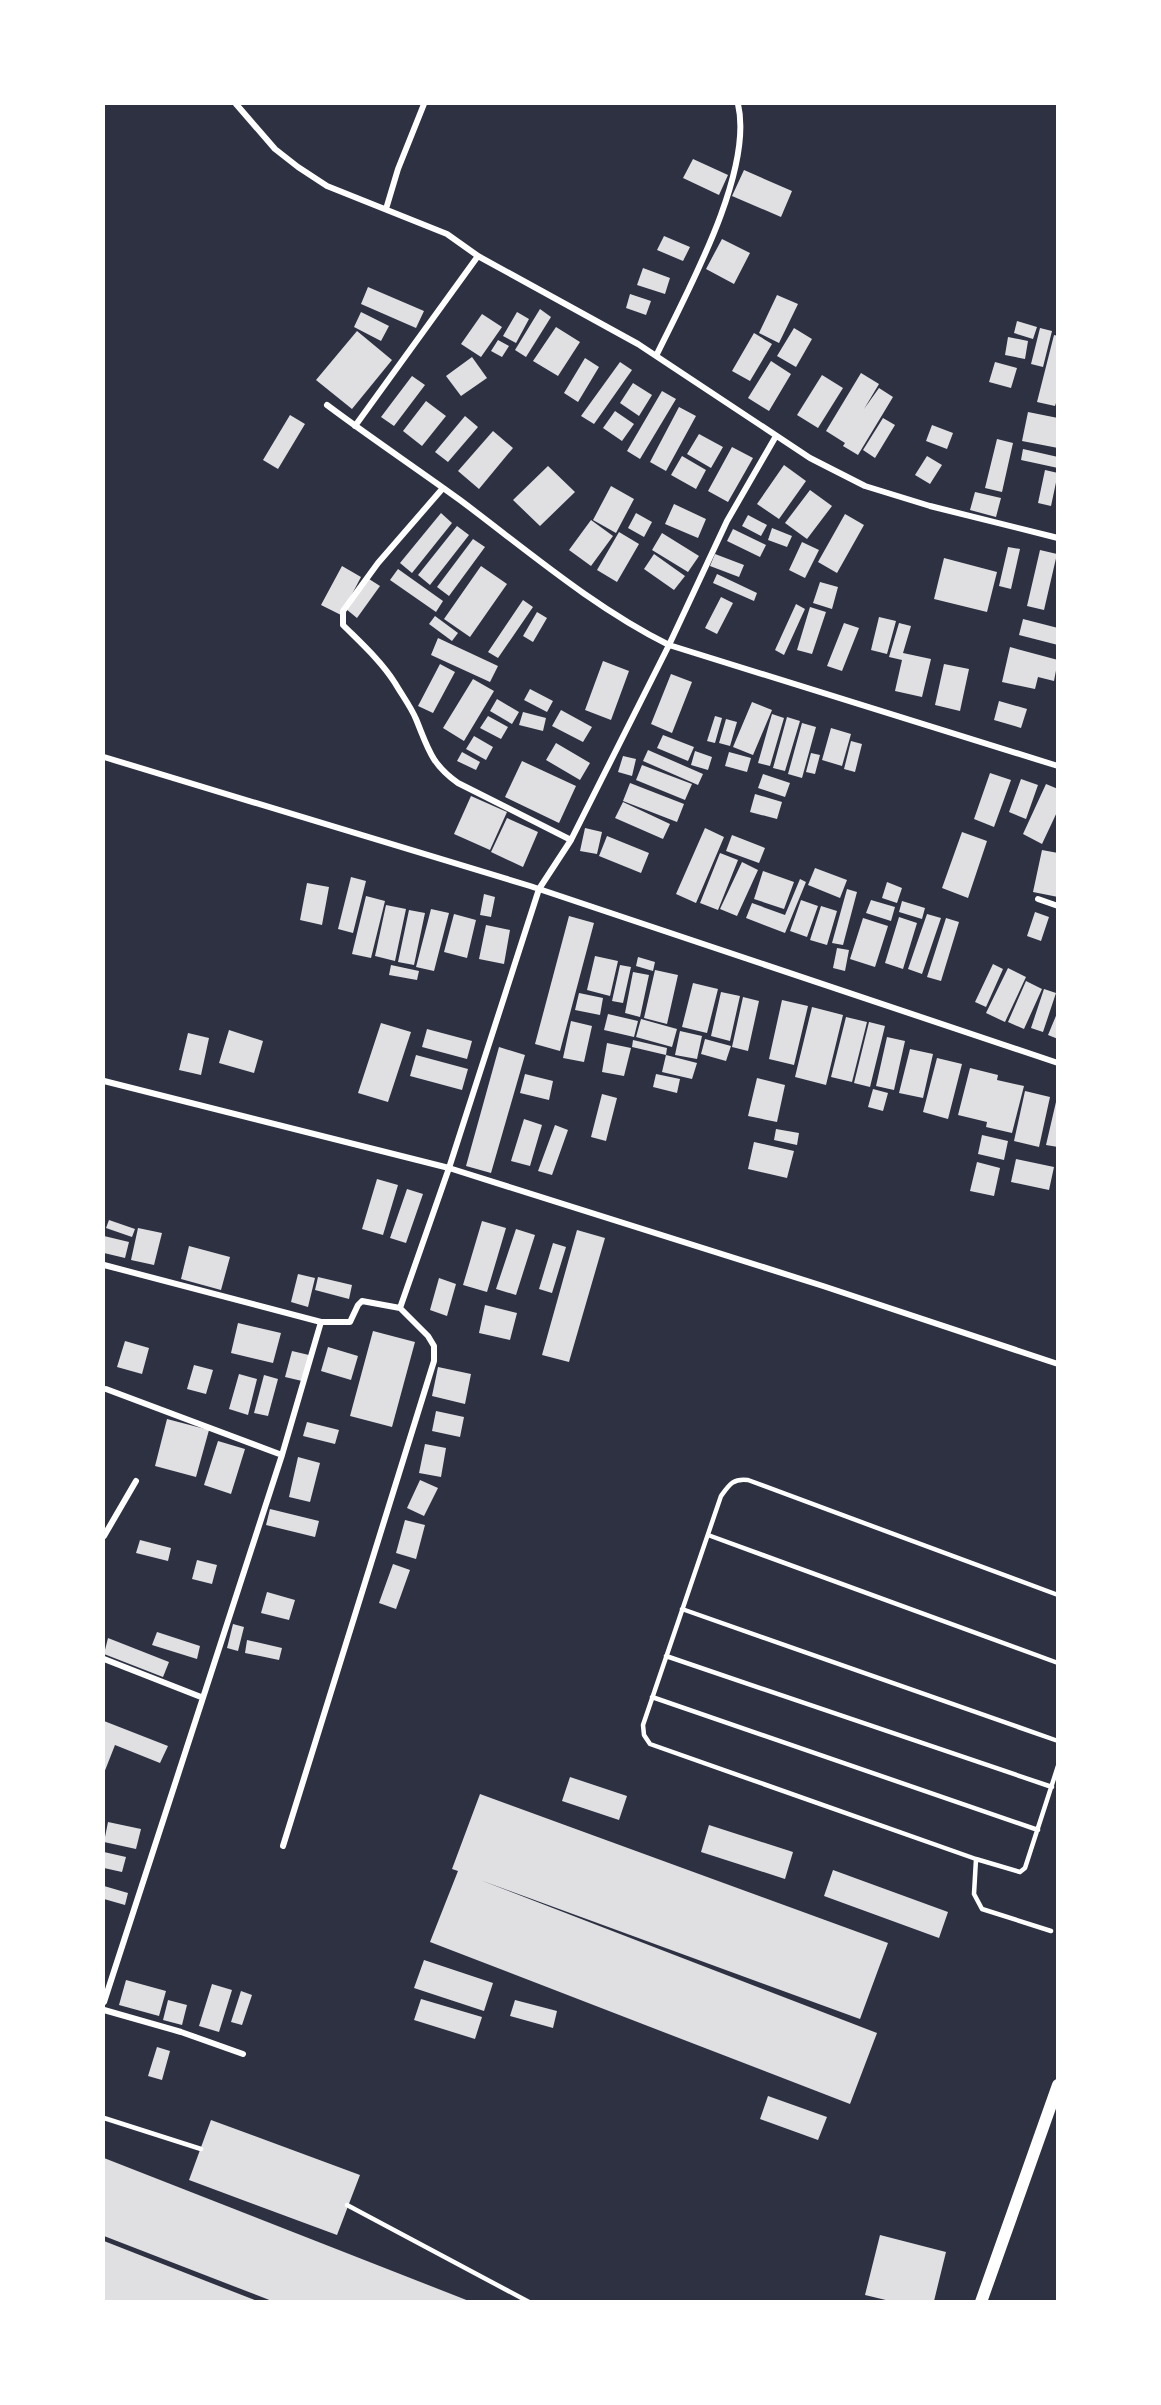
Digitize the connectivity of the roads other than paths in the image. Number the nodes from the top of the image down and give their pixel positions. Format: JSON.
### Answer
{"nodes":[{"id":1,"x":236,"y":104,"type":"edge"},
{"id":2,"x":424,"y":104,"type":"edge"},
{"id":3,"x":738,"y":104,"type":"edge"},
{"id":4,"x":386,"y":209,"type":"junction"},
{"id":5,"x":478,"y":256,"type":"junction"},
{"id":6,"x":656,"y":356,"type":"junction"},
{"id":7,"x":327,"y":405,"type":"dead end"},
{"id":8,"x":355,"y":426,"type":"junction"},
{"id":9,"x":776,"y":435,"type":"junction"},
{"id":10,"x":443,"y":488,"type":"junction"},
{"id":11,"x":1058,"y":538,"type":"edge"},
{"id":12,"x":669,"y":645,"type":"junction"},
{"id":13,"x":104,"y":757,"type":"edge"},
{"id":14,"x":1058,"y":766,"type":"edge"},
{"id":15,"x":571,"y":840,"type":"junction"},
{"id":16,"x":539,"y":889,"type":"junction"},
{"id":17,"x":1038,"y":899,"type":"dead end"},
{"id":18,"x":1058,"y":906,"type":"edge"},
{"id":19,"x":1058,"y":1063,"type":"edge"},
{"id":20,"x":104,"y":1081,"type":"edge"},
{"id":21,"x":448,"y":1168,"type":"junction"},
{"id":22,"x":104,"y":1265,"type":"edge"},
{"id":23,"x":400,"y":1308,"type":"junction"},
{"id":24,"x":321,"y":1322,"type":"junction"},
{"id":25,"x":1058,"y":1364,"type":"edge"},
{"id":26,"x":106,"y":1389,"type":"dead end"},
{"id":27,"x":282,"y":1455,"type":"junction"},
{"id":28,"x":136,"y":1481,"type":"dead end"},
{"id":29,"x":708,"y":1535,"type":"junction"},
{"id":30,"x":104,"y":1536,"type":"edge"},
{"id":31,"x":1058,"y":1595,"type":"edge"},
{"id":32,"x":682,"y":1609,"type":"junction"},
{"id":33,"x":666,"y":1656,"type":"junction"},
{"id":34,"x":104,"y":1659,"type":"edge"},
{"id":35,"x":1058,"y":1663,"type":"edge"},
{"id":36,"x":201,"y":1697,"type":"junction"},
{"id":37,"x":652,"y":1697,"type":"junction"},
{"id":38,"x":1058,"y":1741,"type":"edge"},
{"id":39,"x":1058,"y":1766,"type":"edge"},
{"id":40,"x":1052,"y":1787,"type":"junction"},
{"id":41,"x":1038,"y":1830,"type":"junction"},
{"id":42,"x":283,"y":1846,"type":"dead end"},
{"id":43,"x":975,"y":1859,"type":"junction"},
{"id":44,"x":1051,"y":1931,"type":"dead end"},
{"id":45,"x":104,"y":2002,"type":"edge"},
{"id":46,"x":104,"y":2010,"type":"edge"},
{"id":47,"x":243,"y":2054,"type":"dead end"},
{"id":48,"x":1058,"y":2085,"type":"edge"},
{"id":49,"x":104,"y":2118,"type":"edge"},
{"id":50,"x":201,"y":2149,"type":"dead end"},
{"id":51,"x":347,"y":2205,"type":"dead end"},
{"id":52,"x":529,"y":2301,"type":"edge"},
{"id":53,"x":981,"y":2301,"type":"edge"}],
"edges":[{"from":1,"to":4,"type":"street"},
{"from":2,"to":4,"type":"street"},
{"from":3,"to":6,"type":"street"},
{"from":4,"to":5,"type":"street"},
{"from":5,"to":6,"type":"street"},
{"from":5,"to":8,"type":"street"},
{"from":6,"to":9,"type":"street"},
{"from":7,"to":8,"type":"street"},
{"from":8,"to":10,"type":"street"},
{"from":9,"to":11,"type":"street"},
{"from":9,"to":12,"type":"street"},
{"from":10,"to":12,"type":"street"},
{"from":10,"to":15,"type":"street"},
{"from":12,"to":14,"type":"street"},
{"from":12,"to":15,"type":"street"},
{"from":13,"to":16,"type":"street"},
{"from":15,"to":16,"type":"street"},
{"from":16,"to":19,"type":"street"},
{"from":16,"to":21,"type":"street"},
{"from":17,"to":18,"type":"street"},
{"from":20,"to":21,"type":"street"},
{"from":21,"to":23,"type":"street"},
{"from":21,"to":25,"type":"street"},
{"from":22,"to":24,"type":"street"},
{"from":23,"to":24,"type":"street"},
{"from":23,"to":42,"type":"street"},
{"from":24,"to":27,"type":"street"},
{"from":26,"to":27,"type":"street"},
{"from":27,"to":36,"type":"street"},
{"from":28,"to":30,"type":"street"},
{"from":29,"to":31,"type":"lane"},
{"from":29,"to":32,"type":"lane"},
{"from":29,"to":35,"type":"lane"},
{"from":32,"to":33,"type":"lane"},
{"from":32,"to":38,"type":"lane"},
{"from":33,"to":37,"type":"lane"},
{"from":33,"to":40,"type":"lane"},
{"from":34,"to":36,"type":"street"},
{"from":36,"to":45,"type":"street"},
{"from":37,"to":41,"type":"lane"},
{"from":37,"to":43,"type":"lane"},
{"from":39,"to":40,"type":"lane"},
{"from":40,"to":41,"type":"lane"},
{"from":41,"to":43,"type":"lane"},
{"from":43,"to":44,"type":"lane"},
{"from":46,"to":47,"type":"street"},
{"from":48,"to":53,"type":"main road"},
{"from":49,"to":50,"type":"lane"},
{"from":51,"to":52,"type":"lane"}]}
